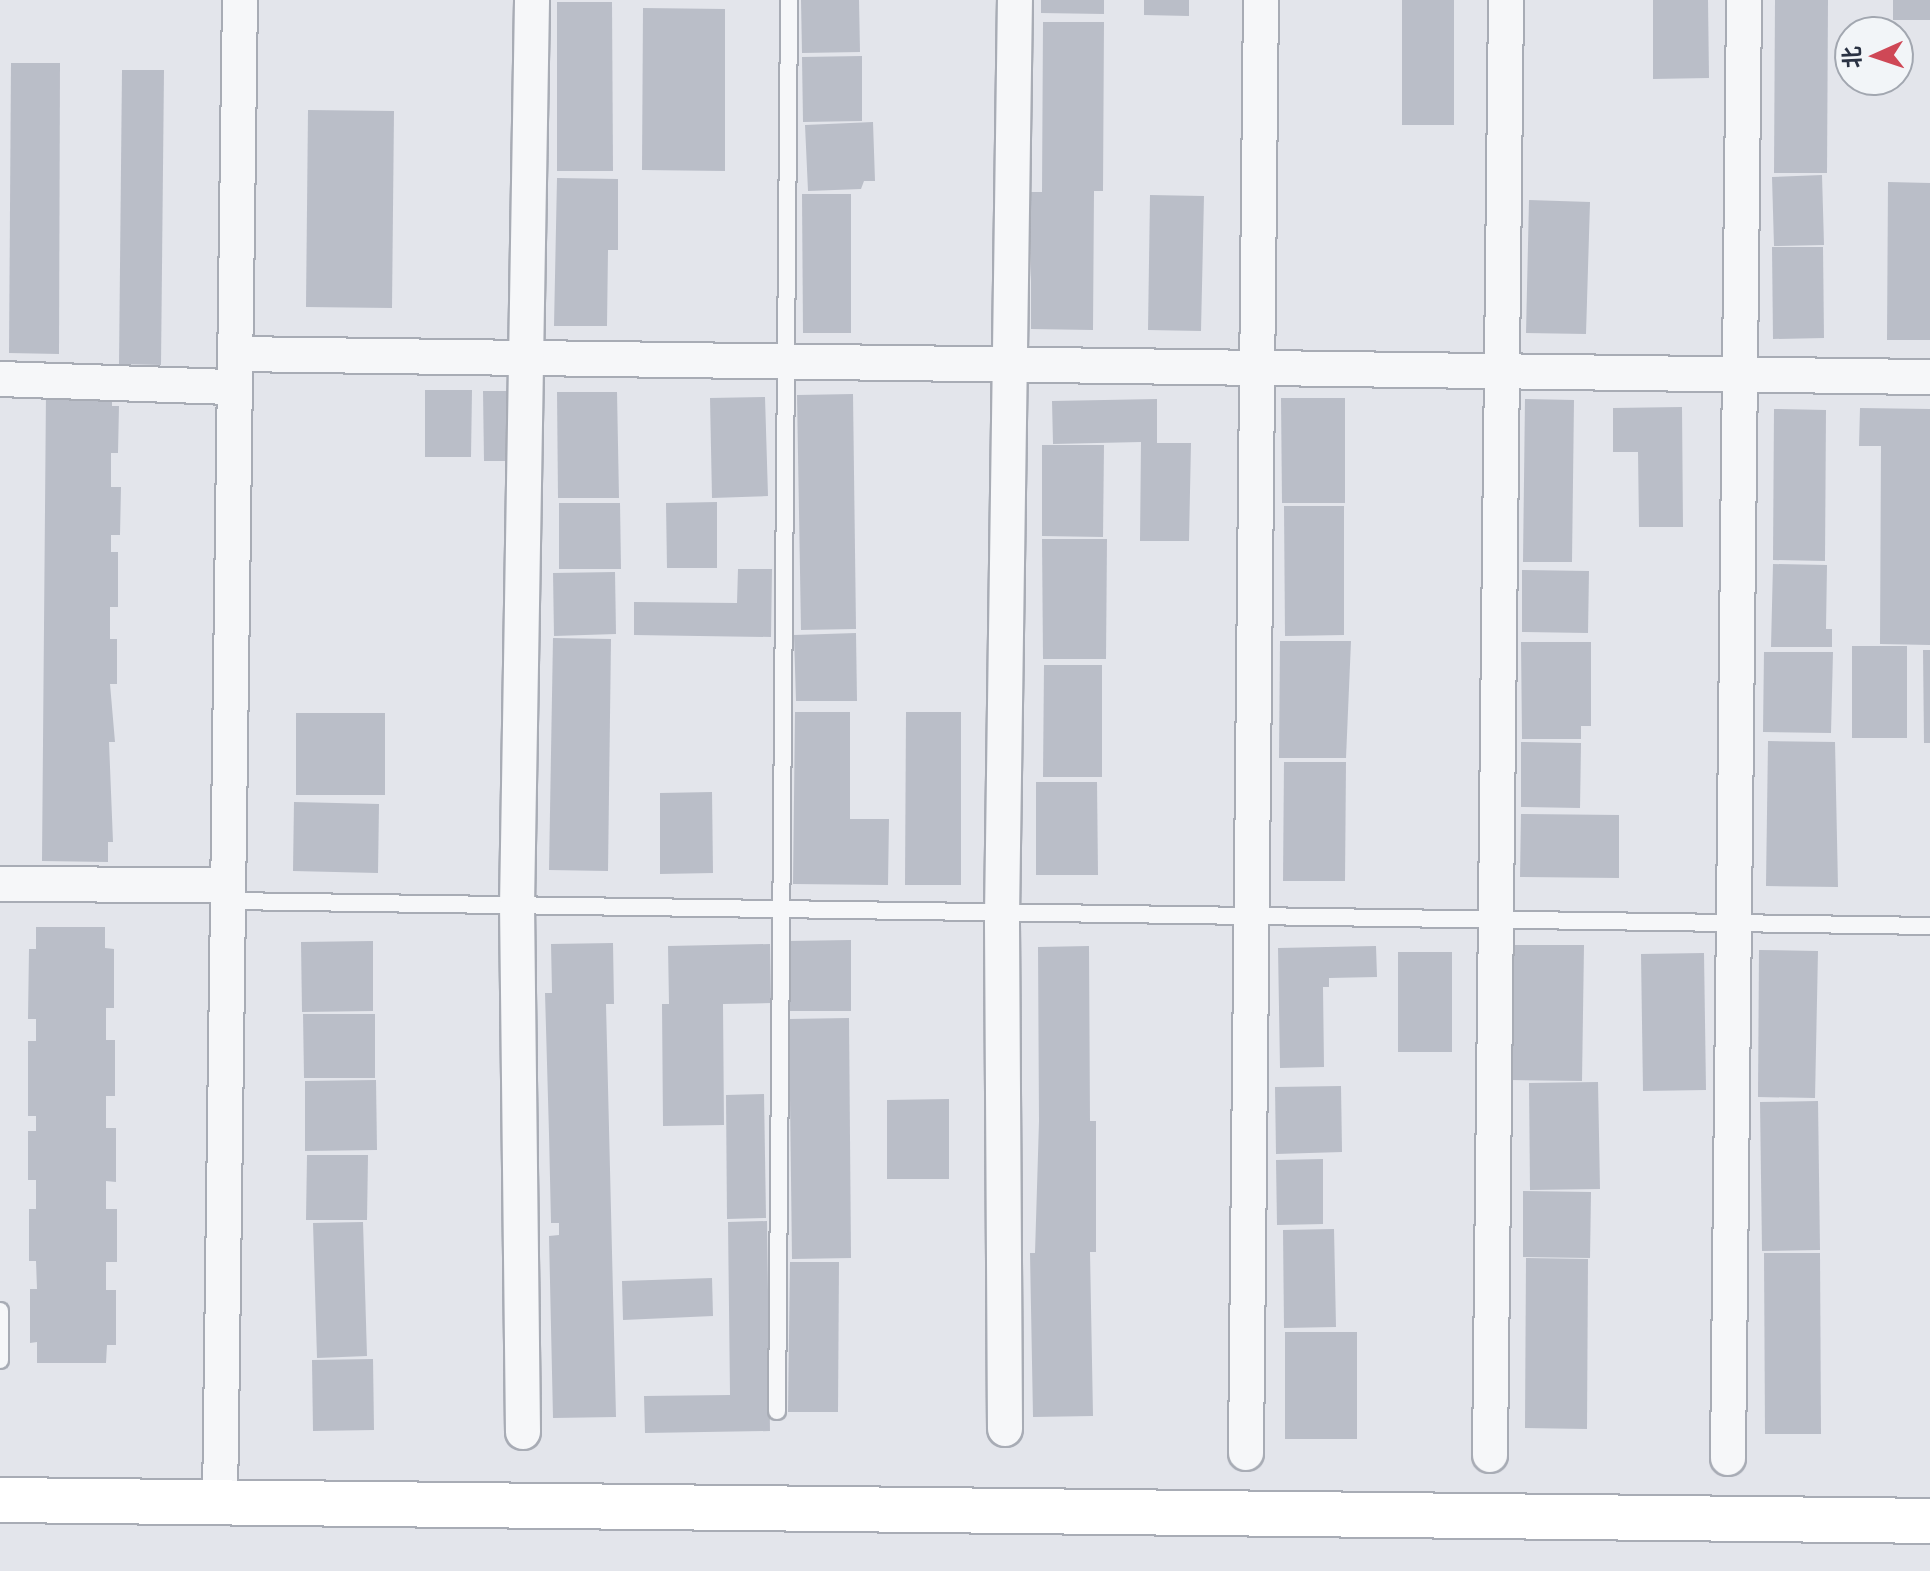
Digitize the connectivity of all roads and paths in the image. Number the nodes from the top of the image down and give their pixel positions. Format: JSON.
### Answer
{"nodes":[{"id":1,"x":240,"y":0,"type":"edge"},
{"id":2,"x":532,"y":0,"type":"edge"},
{"id":3,"x":789,"y":0,"type":"edge"},
{"id":4,"x":1015,"y":0,"type":"edge"},
{"id":5,"x":1261,"y":0,"type":"edge"},
{"id":6,"x":1506,"y":0,"type":"edge"},
{"id":7,"x":1744,"y":0,"type":"edge"},
{"id":8,"x":526,"y":358,"type":"junction"},
{"id":9,"x":785,"y":361,"type":"junction"},
{"id":10,"x":1010,"y":364,"type":"junction"},
{"id":11,"x":1257,"y":368,"type":"junction"},
{"id":12,"x":235,"y":370,"type":"junction"},
{"id":13,"x":1502,"y":371,"type":"junction"},
{"id":14,"x":1740,"y":374,"type":"junction"},
{"id":15,"x":1930,"y":377,"type":"edge"},
{"id":16,"x":0,"y":379,"type":"edge"},
{"id":17,"x":0,"y":884,"type":"edge"},
{"id":18,"x":228,"y":893,"type":"junction"},
{"id":19,"x":517,"y":906,"type":"junction"},
{"id":20,"x":780,"y":910,"type":"junction"},
{"id":21,"x":1003,"y":913,"type":"junction"},
{"id":22,"x":1251,"y":916,"type":"junction"},
{"id":23,"x":1496,"y":920,"type":"junction"},
{"id":24,"x":1734,"y":924,"type":"junction"},
{"id":25,"x":1930,"y":926,"type":"edge"},
{"id":26,"x":0,"y":1311,"type":"edge"},
{"id":27,"x":0,"y":1360,"type":"edge"},
{"id":28,"x":777,"y":1411,"type":"dead end"},
{"id":29,"x":1005,"y":1429,"type":"dead end"},
{"id":30,"x":523,"y":1432,"type":"dead end"},
{"id":31,"x":1246,"y":1453,"type":"dead end"},
{"id":32,"x":1490,"y":1455,"type":"dead end"},
{"id":33,"x":1728,"y":1458,"type":"dead end"},
{"id":34,"x":0,"y":1500,"type":"edge"},
{"id":35,"x":220,"y":1503,"type":"junction"},
{"id":36,"x":1930,"y":1521,"type":"edge"}],
"edges":[{"from":1,"to":12,"type":"street"},
{"from":2,"to":8,"type":"street"},
{"from":3,"to":9,"type":"lane"},
{"from":4,"to":10,"type":"street"},
{"from":5,"to":11,"type":"street"},
{"from":6,"to":13,"type":"street"},
{"from":7,"to":14,"type":"street"},
{"from":8,"to":9,"type":"street"},
{"from":8,"to":12,"type":"street"},
{"from":8,"to":19,"type":"street"},
{"from":9,"to":10,"type":"street"},
{"from":9,"to":20,"type":"lane"},
{"from":10,"to":11,"type":"street"},
{"from":10,"to":21,"type":"street"},
{"from":11,"to":13,"type":"street"},
{"from":11,"to":22,"type":"street"},
{"from":12,"to":16,"type":"street"},
{"from":12,"to":18,"type":"street"},
{"from":13,"to":14,"type":"street"},
{"from":13,"to":23,"type":"street"},
{"from":14,"to":15,"type":"street"},
{"from":14,"to":24,"type":"street"},
{"from":17,"to":18,"type":"street"},
{"from":18,"to":19,"type":"lane"},
{"from":18,"to":35,"type":"street"},
{"from":19,"to":20,"type":"lane"},
{"from":19,"to":30,"type":"street"},
{"from":20,"to":21,"type":"lane"},
{"from":20,"to":28,"type":"lane"},
{"from":21,"to":22,"type":"lane"},
{"from":21,"to":29,"type":"street"},
{"from":22,"to":23,"type":"lane"},
{"from":22,"to":31,"type":"street"},
{"from":23,"to":24,"type":"lane"},
{"from":23,"to":32,"type":"street"},
{"from":24,"to":25,"type":"lane"},
{"from":24,"to":33,"type":"street"},
{"from":26,"to":27,"type":"lane"},
{"from":34,"to":35,"type":"street"},
{"from":35,"to":36,"type":"street"}]}
